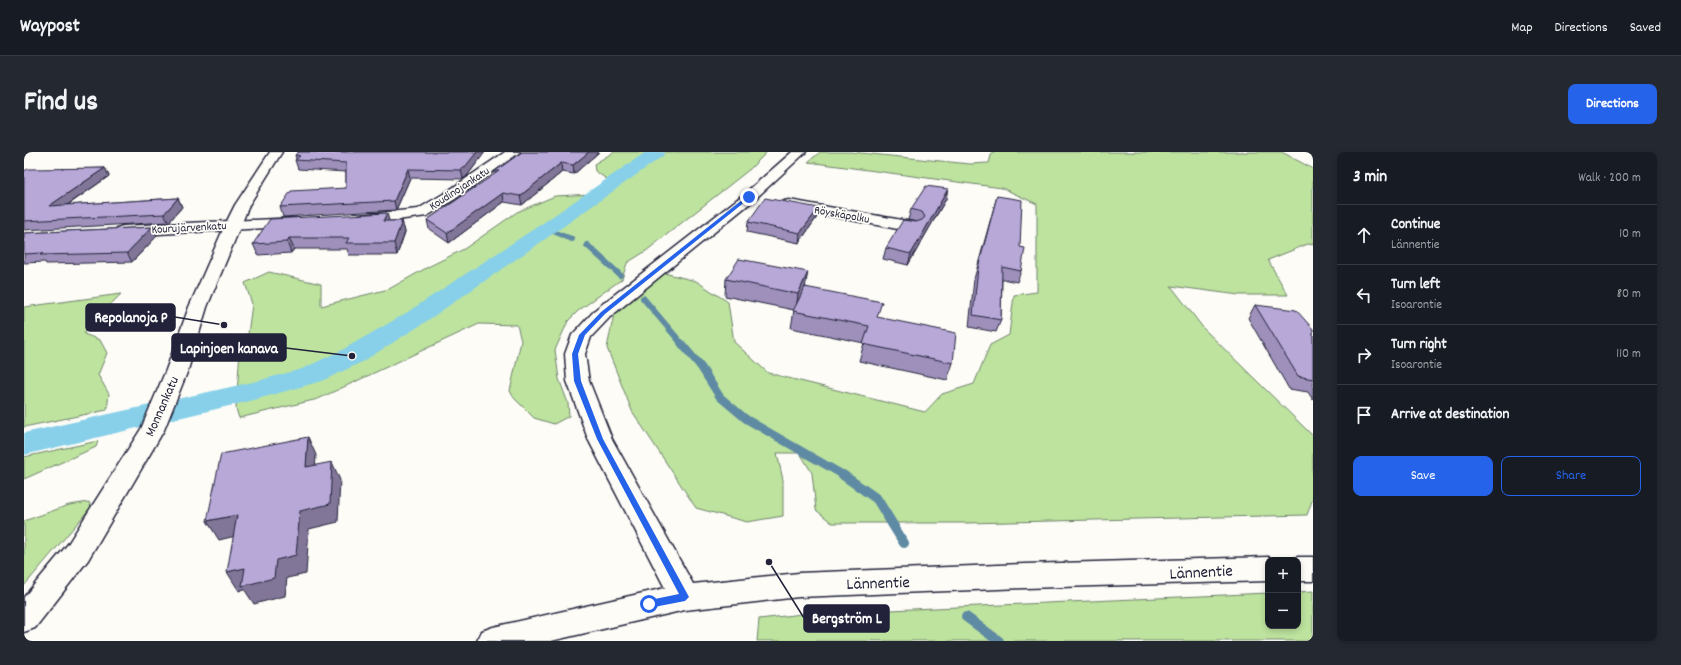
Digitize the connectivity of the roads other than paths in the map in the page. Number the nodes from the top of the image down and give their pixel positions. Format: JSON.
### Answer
{"nodes":[{"id":1,"x":276,"y":152,"type":"edge"},
{"id":2,"x":514,"y":152,"type":"edge"},
{"id":3,"x":800,"y":152,"type":"edge"},
{"id":4,"x":762,"y":199,"type":"junction"},
{"id":5,"x":346,"y":220,"type":"edge"},
{"id":6,"x":307,"y":222,"type":"edge"},
{"id":7,"x":233,"y":225,"type":"junction"},
{"id":8,"x":913,"y":227,"type":"edge"},
{"id":9,"x":112,"y":231,"type":"edge"},
{"id":10,"x":1265,"y":569,"type":"edge"},
{"id":11,"x":1301,"y":569,"type":"edge"},
{"id":12,"x":1313,"y":569,"type":"edge"},
{"id":13,"x":685,"y":597,"type":"junction"},
{"id":14,"x":24,"y":620,"type":"edge"},
{"id":15,"x":493,"y":641,"type":"edge"}],
"edges":[{"from":1,"to":7,"type":"street","name":"Monnankatu"},
{"from":2,"to":5,"type":"street","name":"Koudinojankatu"},
{"from":3,"to":4,"type":"street"},
{"from":4,"to":8,"type":"street","name":"Röyskäpolku"},
{"from":4,"to":13,"type":"street"},
{"from":6,"to":7,"type":"street"},
{"from":7,"to":9,"type":"street","name":"Kourujärvenkatu"},
{"from":7,"to":14,"type":"street","name":"Monnankatu"},
{"from":10,"to":13,"type":"street","name":"Lännentie"},
{"from":11,"to":12,"type":"street"},
{"from":13,"to":15,"type":"street","name":"Lännentie"}]}
